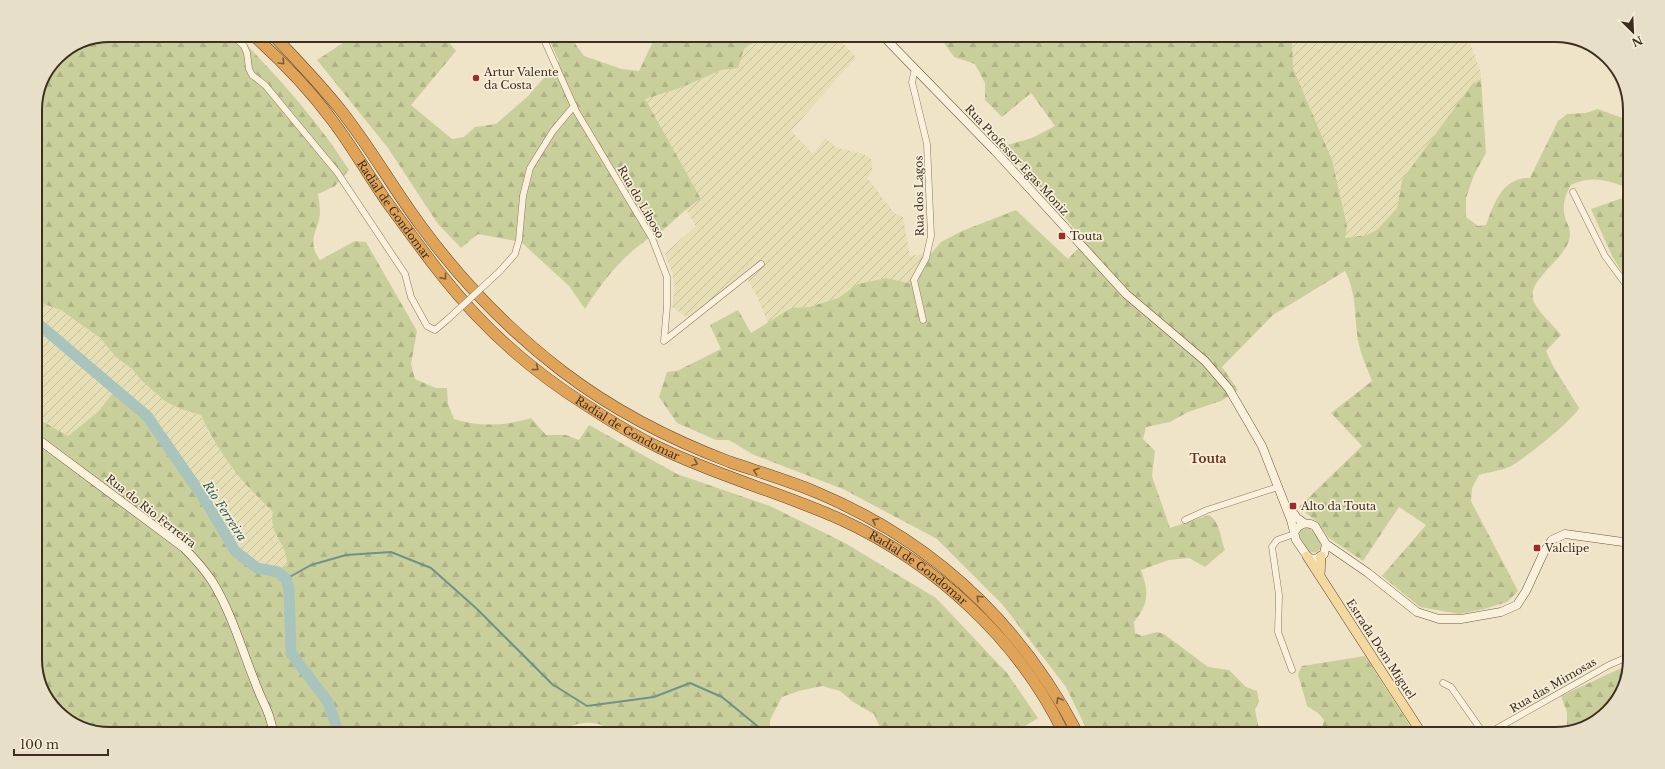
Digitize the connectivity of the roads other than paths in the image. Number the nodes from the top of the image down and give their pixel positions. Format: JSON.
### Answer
{"nodes":[{"id":1,"x":240,"y":42,"type":"edge"},
{"id":2,"x":260,"y":42,"type":"edge"},
{"id":3,"x":280,"y":42,"type":"edge"},
{"id":4,"x":545,"y":42,"type":"edge"},
{"id":5,"x":889,"y":42,"type":"edge"},
{"id":6,"x":915,"y":69,"type":"junction"},
{"id":7,"x":574,"y":106,"type":"junction"},
{"id":8,"x":1573,"y":192,"type":"dead end"},
{"id":9,"x":761,"y":264,"type":"dead end"},
{"id":10,"x":1623,"y":280,"type":"edge"},
{"id":11,"x":923,"y":320,"type":"dead end"},
{"id":12,"x":42,"y":442,"type":"edge"},
{"id":13,"x":1278,"y":487,"type":"junction"},
{"id":14,"x":1184,"y":520,"type":"dead end"},
{"id":15,"x":1304,"y":523,"type":"junction"},
{"id":16,"x":1294,"y":533,"type":"junction"},
{"id":17,"x":1623,"y":542,"type":"edge"},
{"id":18,"x":1326,"y":544,"type":"junction"},
{"id":19,"x":1323,"y":555,"type":"junction"},
{"id":20,"x":1307,"y":556,"type":"junction"},
{"id":21,"x":1352,"y":562,"type":"junction"},
{"id":22,"x":1320,"y":576,"type":"junction"},
{"id":23,"x":1623,"y":659,"type":"edge"},
{"id":24,"x":1292,"y":670,"type":"dead end"},
{"id":25,"x":1444,"y":683,"type":"dead end"},
{"id":26,"x":272,"y":727,"type":"edge"},
{"id":27,"x":1060,"y":727,"type":"edge"},
{"id":28,"x":1074,"y":727,"type":"edge"},
{"id":29,"x":1417,"y":727,"type":"edge"},
{"id":30,"x":1479,"y":727,"type":"edge"},
{"id":31,"x":1499,"y":727,"type":"edge"}],
"edges":[{"from":1,"to":7,"type":"street","bridge":true},
{"from":2,"to":27,"type":"highway","name":"Radial de Gondomar","one_way":true},
{"from":28,"to":3,"type":"highway","name":"Radial de Gondomar","one_way":true},
{"from":4,"to":7,"type":"street","name":"Rua do Liboso"},
{"from":5,"to":6,"type":"main road","name":"Rua Professor Egas Moniz"},
{"from":6,"to":11,"type":"street","name":"Rua dos Lagos"},
{"from":6,"to":13,"type":"main road","name":"Rua Professor Egas Moniz"},
{"from":7,"to":9,"type":"street","name":"Rua do Liboso"},
{"from":8,"to":10,"type":"street"},
{"from":12,"to":26,"type":"main road","name":"Rua do Rio Ferreira"},
{"from":13,"to":14,"type":"street"},
{"from":13,"to":15,"type":"main road","name":"Rua Professor Egas Moniz"},
{"from":13,"to":16,"type":"main road","name":"Rua Professor Egas Moniz"},
{"from":15,"to":16,"type":"main road"},
{"from":15,"to":18,"type":"main road","name":"Rua Professor Egas Moniz"},
{"from":16,"to":20,"type":"main road","name":"Rua Professor Egas Moniz"},
{"from":16,"to":24,"type":"street"},
{"from":17,"to":21,"type":"main road"},
{"from":18,"to":19,"type":"main road"},
{"from":18,"to":21,"type":"main road"},
{"from":19,"to":20,"type":"main road"},
{"from":19,"to":21,"type":"main road"},
{"from":19,"to":22,"type":"main road"},
{"from":20,"to":22,"type":"main road","name":"Estrada Dom Miguel"},
{"from":22,"to":29,"type":"main road","name":"Estrada Dom Miguel"},
{"from":23,"to":31,"type":"street","name":"Rua das Mimosas"},
{"from":25,"to":30,"type":"street"}]}
